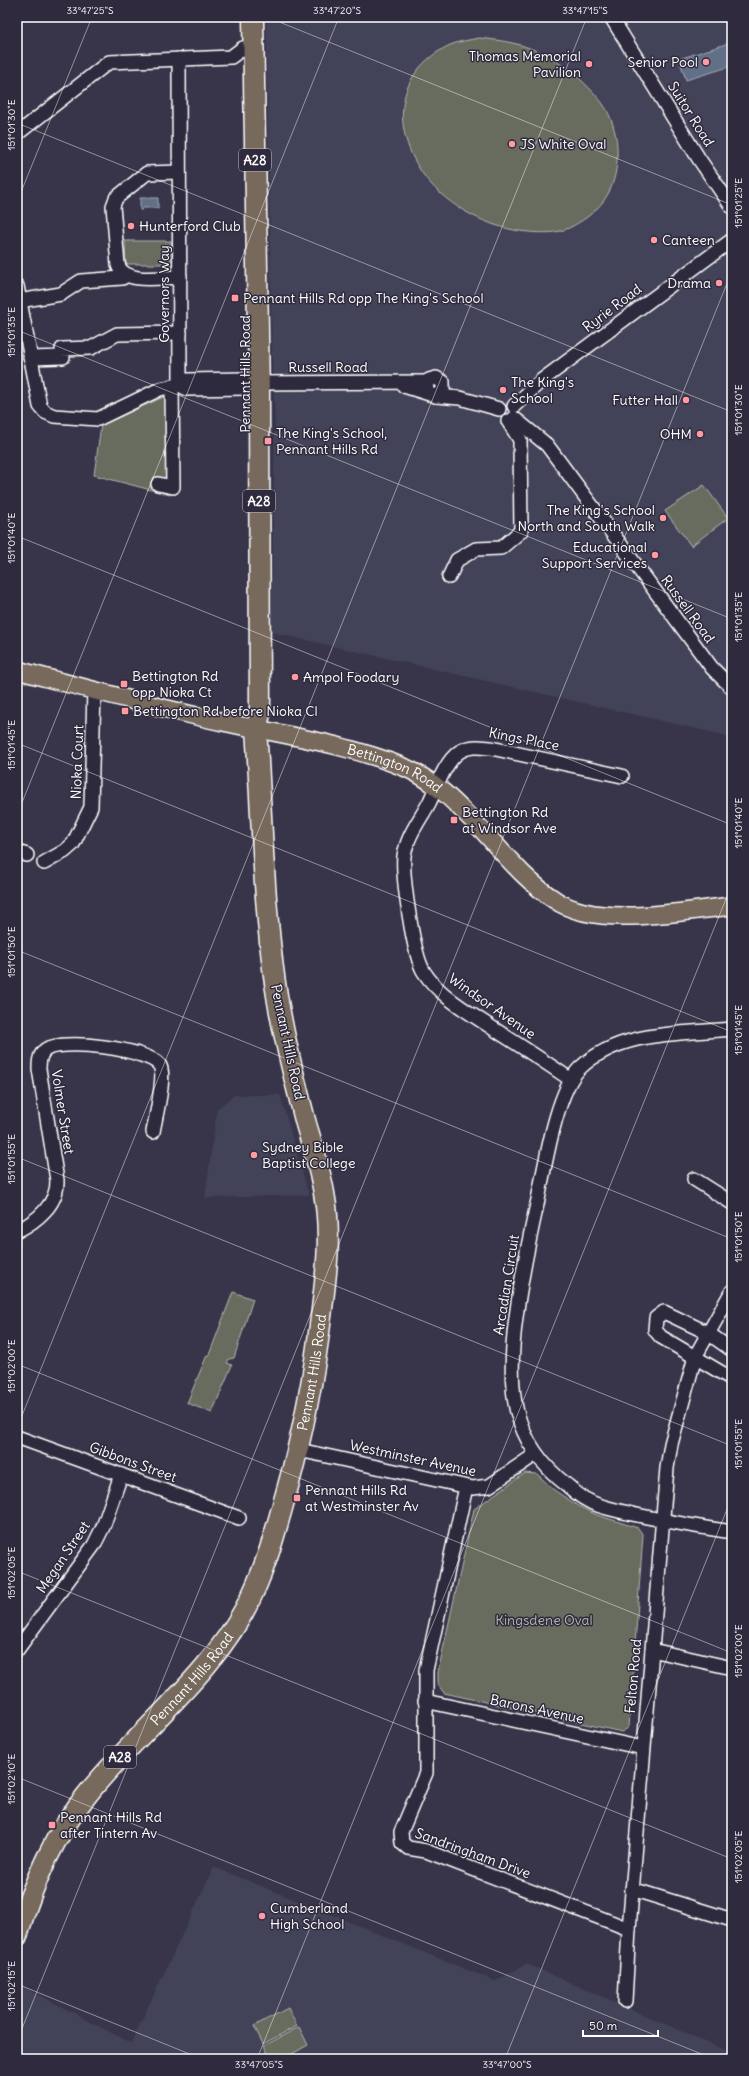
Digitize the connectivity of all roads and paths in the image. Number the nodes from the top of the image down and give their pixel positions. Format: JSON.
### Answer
{"nodes":[{"id":1,"x":243,"y":17,"type":"edge"},
{"id":2,"x":253,"y":17,"type":"edge"},
{"id":3,"x":611,"y":17,"type":"edge"},
{"id":4,"x":237,"y":52,"type":"junction"},
{"id":5,"x":179,"y":59,"type":"junction"},
{"id":6,"x":17,"y":134,"type":"edge"},
{"id":7,"x":179,"y":172,"type":"junction"},
{"id":8,"x":732,"y":207,"type":"edge"},
{"id":9,"x":732,"y":240,"type":"edge"},
{"id":10,"x":126,"y":276,"type":"junction"},
{"id":11,"x":180,"y":277,"type":"junction"},
{"id":12,"x":17,"y":286,"type":"edge"},
{"id":13,"x":20,"y":301,"type":"junction"},
{"id":14,"x":180,"y":333,"type":"junction"},
{"id":15,"x":30,"y":358,"type":"junction"},
{"id":16,"x":249,"y":384,"type":"junction"},
{"id":17,"x":176,"y":386,"type":"junction"},
{"id":18,"x":512,"y":415,"type":"junction"},
{"id":19,"x":158,"y":484,"type":"dead end"},
{"id":20,"x":449,"y":577,"type":"dead end"},
{"id":21,"x":17,"y":670,"type":"edge"},
{"id":22,"x":732,"y":688,"type":"edge"},
{"id":23,"x":94,"y":690,"type":"junction"},
{"id":24,"x":256,"y":729,"type":"junction"},
{"id":25,"x":622,"y":776,"type":"dead end"},
{"id":26,"x":436,"y":784,"type":"junction"},
{"id":27,"x":44,"y":863,"type":"dead end"},
{"id":28,"x":732,"y":906,"type":"edge"},
{"id":29,"x":732,"y":1029,"type":"edge"},
{"id":30,"x":570,"y":1079,"type":"junction"},
{"id":31,"x":153,"y":1132,"type":"dead end"},
{"id":32,"x":694,"y":1179,"type":"dead end"},
{"id":33,"x":732,"y":1203,"type":"edge"},
{"id":34,"x":17,"y":1231,"type":"edge"},
{"id":35,"x":732,"y":1291,"type":"edge"},
{"id":36,"x":708,"y":1333,"type":"junction"},
{"id":37,"x":732,"y":1350,"type":"edge"},
{"id":38,"x":695,"y":1357,"type":"junction"},
{"id":39,"x":732,"y":1379,"type":"edge"},
{"id":40,"x":17,"y":1437,"type":"edge"},
{"id":41,"x":299,"y":1450,"type":"junction"},
{"id":42,"x":536,"y":1454,"type":"junction"},
{"id":43,"x":121,"y":1475,"type":"junction"},
{"id":44,"x":466,"y":1487,"type":"junction"},
{"id":45,"x":239,"y":1518,"type":"dead end"},
{"id":46,"x":662,"y":1520,"type":"junction"},
{"id":47,"x":732,"y":1532,"type":"edge"},
{"id":48,"x":17,"y":1650,"type":"edge"},
{"id":49,"x":652,"y":1650,"type":"junction"},
{"id":50,"x":732,"y":1668,"type":"edge"},
{"id":51,"x":425,"y":1701,"type":"junction"},
{"id":52,"x":643,"y":1748,"type":"junction"},
{"id":53,"x":632,"y":1889,"type":"junction"},
{"id":54,"x":732,"y":1920,"type":"edge"},
{"id":55,"x":629,"y":1929,"type":"junction"},
{"id":56,"x":17,"y":1936,"type":"edge"},
{"id":57,"x":625,"y":2001,"type":"dead end"}],
"edges":[{"from":1,"to":4,"type":"highway","name":"Pennant Hills Road","number":"A28"},
{"from":2,"to":16,"type":"highway","name":"Pennant Hills Road","number":"A28"},
{"from":3,"to":8,"type":"street","name":"Suitor Road"},
{"from":4,"to":5,"type":"street"},
{"from":4,"to":16,"type":"highway","name":"Pennant Hills Road","number":"A28"},
{"from":5,"to":6,"type":"street"},
{"from":5,"to":7,"type":"street","name":"Governors Way"},
{"from":7,"to":10,"type":"street"},
{"from":7,"to":11,"type":"street","name":"Governors Way"},
{"from":9,"to":18,"type":"street","name":"Ryrie Road"},
{"from":10,"to":11,"type":"street"},
{"from":10,"to":13,"type":"street"},
{"from":11,"to":14,"type":"street","name":"Governors Way"},
{"from":12,"to":13,"type":"street"},
{"from":13,"to":15,"type":"street"},
{"from":14,"to":15,"type":"street"},
{"from":14,"to":17,"type":"street","name":"Governors Way"},
{"from":15,"to":17,"type":"street"},
{"from":16,"to":17,"type":"street","name":"Russell Road"},
{"from":16,"to":18,"type":"street","name":"Russell Road"},
{"from":16,"to":24,"type":"highway","name":"Pennant Hills Road","number":"A28"},
{"from":17,"to":19,"type":"street","name":"Governors Way"},
{"from":18,"to":20,"type":"street"},
{"from":18,"to":22,"type":"street","name":"Russell Road"},
{"from":21,"to":23,"type":"main road","name":"Bettington Road"},
{"from":23,"to":24,"type":"main road","name":"Bettington Road"},
{"from":23,"to":27,"type":"street","name":"Nioka Court"},
{"from":24,"to":26,"type":"main road","name":"Bettington Road"},
{"from":24,"to":41,"type":"highway","name":"Pennant Hills Road","number":"A28"},
{"from":25,"to":26,"type":"street","name":"Kings Place"},
{"from":26,"to":28,"type":"main road","name":"Bettington Road"},
{"from":26,"to":30,"type":"street","name":"Windsor Avenue"},
{"from":29,"to":30,"type":"street","name":"Arcadian Circuit"},
{"from":30,"to":42,"type":"street","name":"Arcadian Circuit"},
{"from":31,"to":34,"type":"street","name":"Volmer Street"},
{"from":32,"to":33,"type":"street"},
{"from":35,"to":36,"type":"street","name":"Felton Road"},
{"from":36,"to":37,"type":"street"},
{"from":36,"to":38,"type":"street","name":"Felton Road"},
{"from":36,"to":38,"type":"street"},
{"from":38,"to":39,"type":"street"},
{"from":38,"to":46,"type":"street","name":"Felton Road"},
{"from":40,"to":43,"type":"street","name":"Gibbons Street"},
{"from":41,"to":44,"type":"street","name":"Westminster Avenue"},
{"from":41,"to":56,"type":"highway","name":"Pennant Hills Road","number":"A28"},
{"from":42,"to":44,"type":"street","name":"Westminster Avenue"},
{"from":42,"to":46,"type":"street","name":"Arcadian Circuit"},
{"from":43,"to":45,"type":"street","name":"Gibbons Street"},
{"from":43,"to":48,"type":"street","name":"Megan Street"},
{"from":44,"to":51,"type":"street","name":"Sandringham Drive"},
{"from":46,"to":47,"type":"street","name":"Arcadian Circuit"},
{"from":46,"to":49,"type":"street","name":"Felton Road"},
{"from":49,"to":50,"type":"street"},
{"from":49,"to":52,"type":"street","name":"Felton Road"},
{"from":51,"to":52,"type":"street","name":"Barons Avenue"},
{"from":51,"to":55,"type":"street","name":"Sandringham Drive"},
{"from":52,"to":53,"type":"street","name":"Felton Road"},
{"from":53,"to":54,"type":"street"},
{"from":53,"to":55,"type":"street","name":"Felton Road"},
{"from":55,"to":57,"type":"street","name":"Felton Road"}]}
